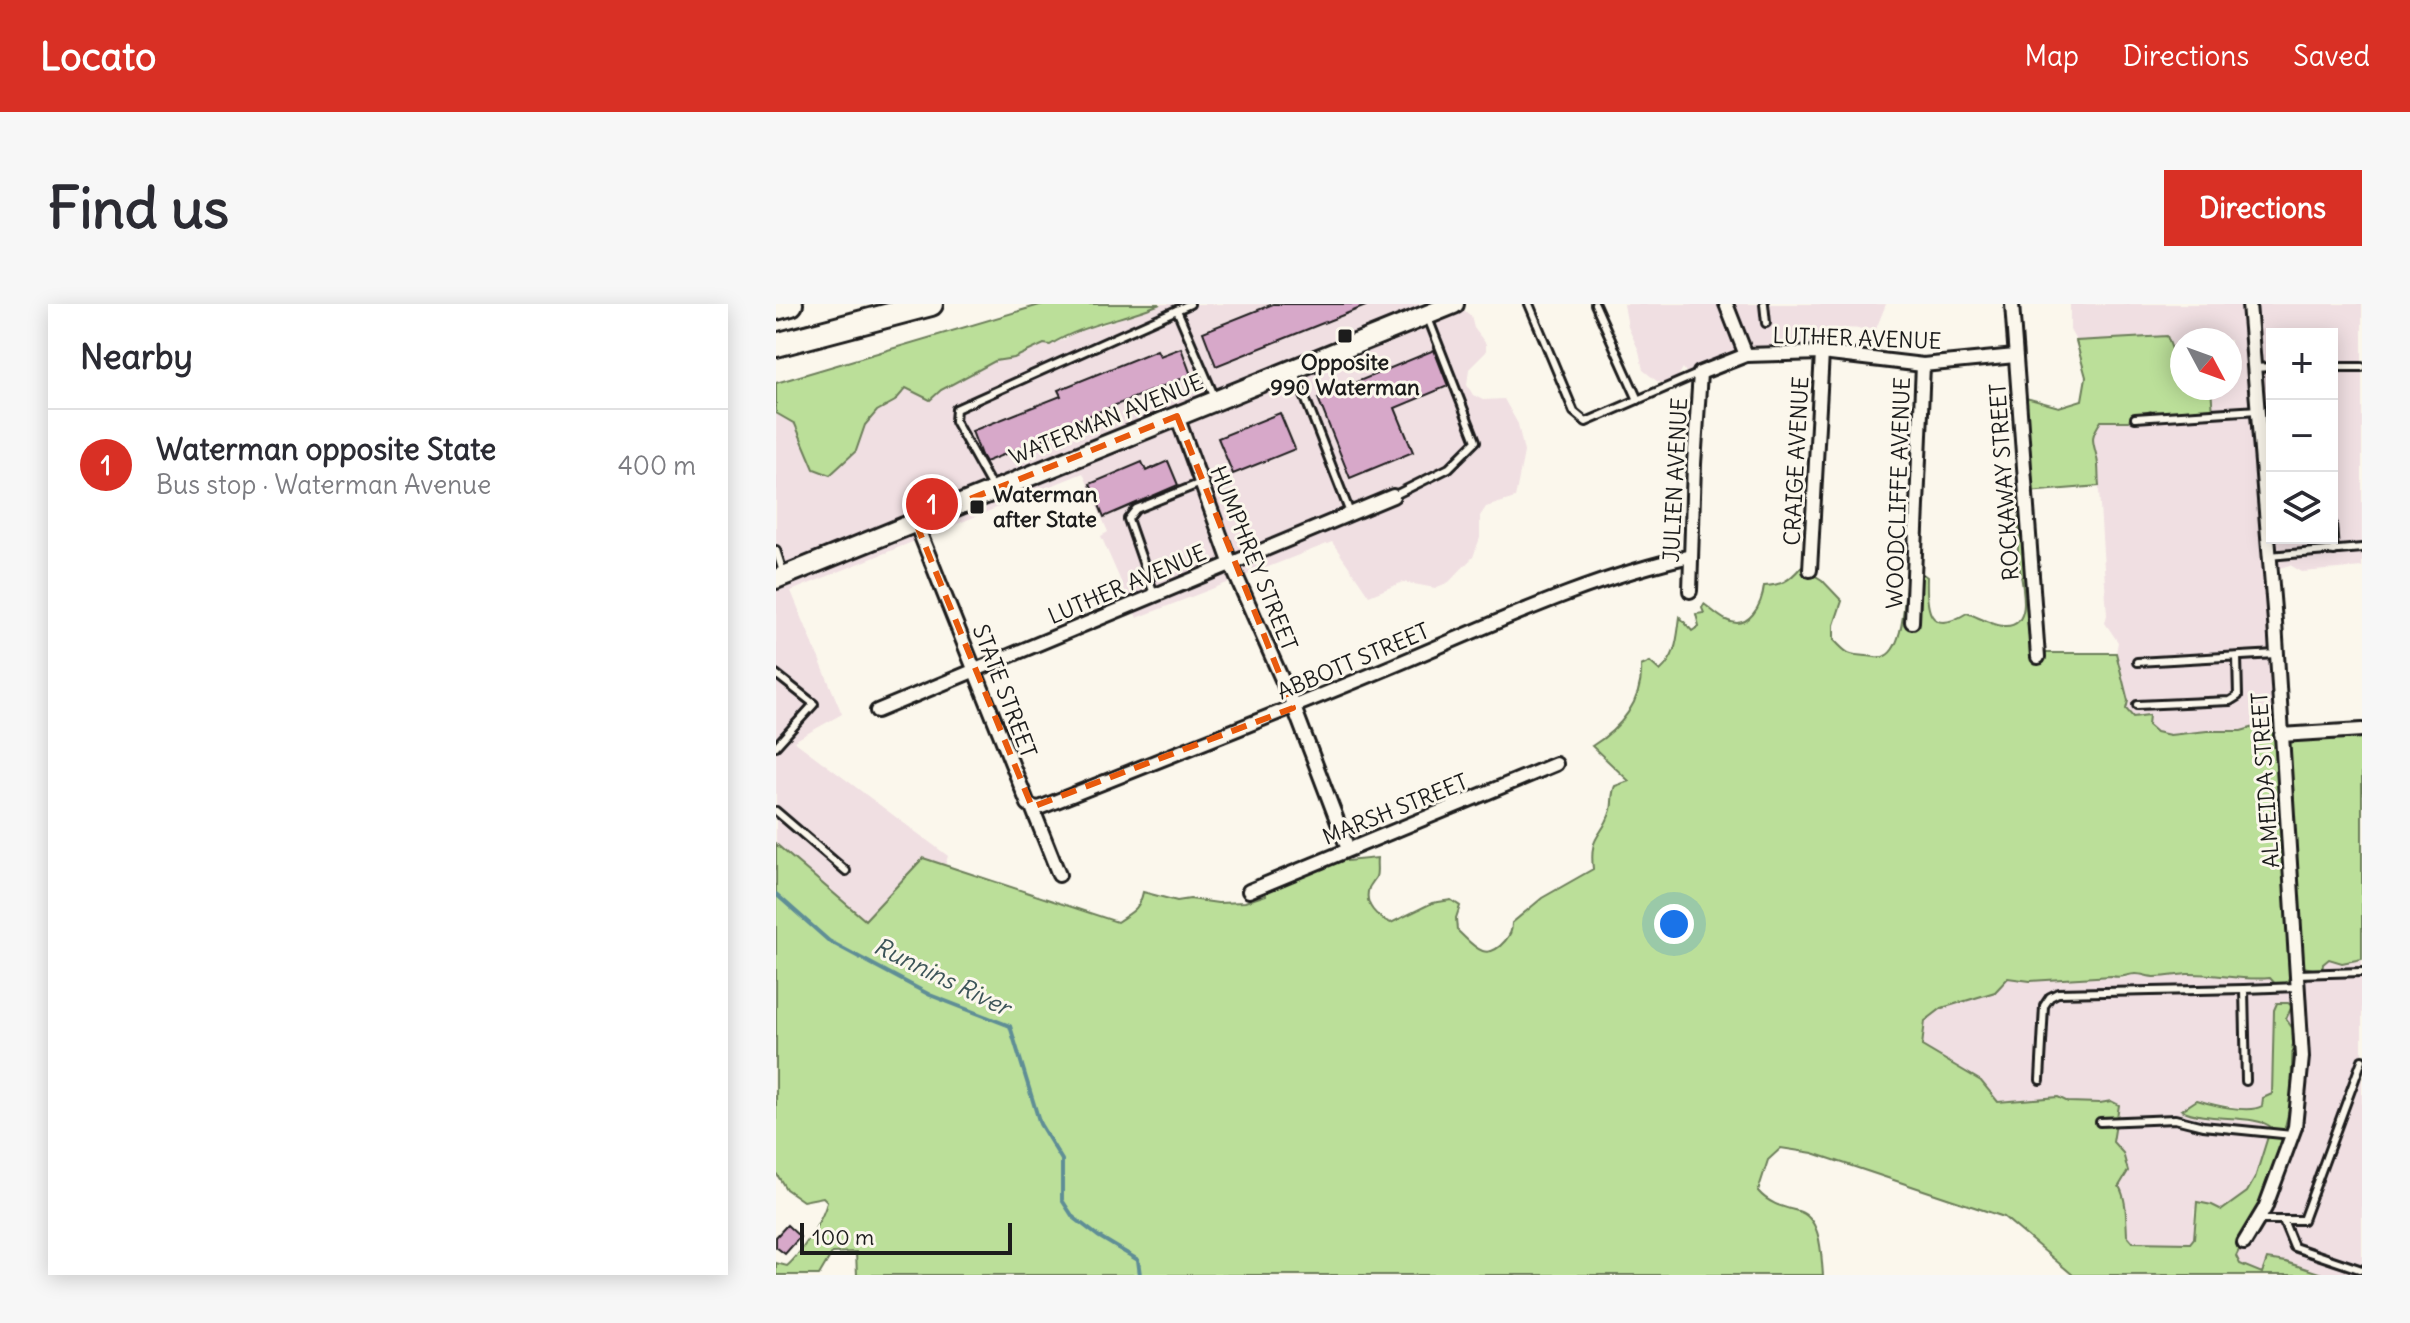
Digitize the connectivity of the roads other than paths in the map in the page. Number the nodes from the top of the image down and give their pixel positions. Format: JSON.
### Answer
{"nodes":[{"id":1,"x":791,"y":304,"type":"edge"},
{"id":2,"x":931,"y":304,"type":"edge"},
{"id":3,"x":1190,"y":304,"type":"edge"},
{"id":4,"x":1454,"y":304,"type":"edge"},
{"id":5,"x":1529,"y":304,"type":"edge"},
{"id":6,"x":1595,"y":304,"type":"edge"},
{"id":7,"x":1726,"y":304,"type":"edge"},
{"id":8,"x":1764,"y":304,"type":"edge"},
{"id":9,"x":2012,"y":304,"type":"edge"},
{"id":10,"x":2249,"y":304,"type":"edge"},
{"id":11,"x":776,"y":308,"type":"edge"},
{"id":12,"x":1177,"y":310,"type":"junction"},
{"id":13,"x":1426,"y":315,"type":"junction"},
{"id":14,"x":1766,"y":323,"type":"dead end"},
{"id":15,"x":787,"y":343,"type":"edge"},
{"id":16,"x":1822,"y":353,"type":"junction"},
{"id":17,"x":1746,"y":355,"type":"junction"},
{"id":18,"x":2015,"y":356,"type":"junction"},
{"id":19,"x":1923,"y":365,"type":"junction"},
{"id":20,"x":2266,"y":367,"type":"edge"},
{"id":21,"x":2338,"y":367,"type":"edge"},
{"id":22,"x":2362,"y":367,"type":"edge"},
{"id":23,"x":2254,"y":368,"type":"junction"},
{"id":24,"x":1293,"y":369,"type":"junction"},
{"id":25,"x":1700,"y":373,"type":"junction"},
{"id":26,"x":1216,"y":400,"type":"junction"},
{"id":27,"x":1638,"y":400,"type":"junction"},
{"id":28,"x":2258,"y":410,"type":"junction"},
{"id":29,"x":1177,"y":416,"type":"junction"},
{"id":30,"x":2135,"y":418,"type":"dead end"},
{"id":31,"x":1201,"y":483,"type":"junction"},
{"id":32,"x":994,"y":490,"type":"junction"},
{"id":33,"x":1393,"y":496,"type":"joint"},
{"id":34,"x":1350,"y":513,"type":"junction"},
{"id":35,"x":915,"y":521,"type":"junction"},
{"id":36,"x":2334,"y":544,"type":"edge"},
{"id":37,"x":2362,"y":548,"type":"edge"},
{"id":38,"x":776,"y":550,"type":"edge"},
{"id":39,"x":2334,"y":551,"type":"junction"},
{"id":40,"x":1691,"y":556,"type":"junction"},
{"id":41,"x":2269,"y":556,"type":"junction"},
{"id":42,"x":1230,"y":562,"type":"junction"},
{"id":43,"x":1810,"y":570,"type":"dead end"},
{"id":44,"x":780,"y":577,"type":"edge"},
{"id":45,"x":1690,"y":591,"type":"dead end"},
{"id":46,"x":1154,"y":594,"type":"junction"},
{"id":47,"x":1912,"y":622,"type":"dead end"},
{"id":48,"x":2276,"y":654,"type":"junction"},
{"id":49,"x":2038,"y":657,"type":"dead end"},
{"id":50,"x":2237,"y":657,"type":"junction"},
{"id":51,"x":2137,"y":662,"type":"dead end"},
{"id":52,"x":976,"y":670,"type":"junction"},
{"id":53,"x":776,"y":674,"type":"edge"},
{"id":54,"x":2137,"y":705,"type":"dead end"},
{"id":55,"x":1293,"y":708,"type":"junction"},
{"id":56,"x":877,"y":711,"type":"dead end"},
{"id":57,"x":2362,"y":730,"type":"edge"},
{"id":58,"x":2281,"y":735,"type":"junction"},
{"id":59,"x":776,"y":746,"type":"edge"},
{"id":60,"x":1556,"y":764,"type":"dead end"},
{"id":61,"x":1032,"y":807,"type":"junction"},
{"id":62,"x":776,"y":811,"type":"edge"},
{"id":63,"x":1348,"y":849,"type":"junction"},
{"id":64,"x":846,"y":871,"type":"dead end"},
{"id":65,"x":1059,"y":875,"type":"dead end"},
{"id":66,"x":1249,"y":891,"type":"dead end"},
{"id":67,"x":2362,"y":972,"type":"edge"},
{"id":68,"x":2298,"y":981,"type":"junction"},
{"id":69,"x":2244,"y":989,"type":"junction"},
{"id":70,"x":2362,"y":1060,"type":"edge"},
{"id":71,"x":2040,"y":1080,"type":"dead end"},
{"id":72,"x":2246,"y":1081,"type":"dead end"},
{"id":73,"x":2100,"y":1122,"type":"dead end"},
{"id":74,"x":2292,"y":1135,"type":"junction"},
{"id":75,"x":2258,"y":1220,"type":"junction"},
{"id":76,"x":2283,"y":1220,"type":"junction"},
{"id":77,"x":2244,"y":1243,"type":"dead end"},
{"id":78,"x":2362,"y":1270,"type":"edge"}],
"edges":[{"from":1,"to":11,"type":"highway"},
{"from":2,"to":15,"type":"highway"},
{"from":3,"to":12,"type":"lane"},
{"from":4,"to":13,"type":"main road","name":"WATERMAN AVENUE"},
{"from":5,"to":27,"type":"lane"},
{"from":6,"to":27,"type":"lane"},
{"from":7,"to":17,"type":"street"},
{"from":8,"to":14,"type":"lane"},
{"from":9,"to":18,"type":"street","name":"ROCKAWAY STREET"},
{"from":10,"to":23,"type":"street","name":"ALMEIDA STREET"},
{"from":12,"to":26,"type":"lane"},
{"from":12,"to":32,"type":"lane"},
{"from":13,"to":24,"type":"main road","name":"WATERMAN AVENUE"},
{"from":13,"to":33,"type":"lane"},
{"from":16,"to":17,"type":"street","name":"LUTHER AVENUE"},
{"from":16,"to":19,"type":"street","name":"LUTHER AVENUE"},
{"from":16,"to":43,"type":"street","name":"CRAIGE AVENUE"},
{"from":17,"to":25,"type":"street","name":"JULIEN AVENUE"},
{"from":18,"to":19,"type":"street","name":"LUTHER AVENUE"},
{"from":18,"to":49,"type":"street","name":"ROCKAWAY STREET"},
{"from":19,"to":47,"type":"street","name":"WOODCLIFFE AVENUE"},
{"from":20,"to":23,"type":"lane"},
{"from":21,"to":22,"type":"lane"},
{"from":23,"to":28,"type":"street","name":"ALMEIDA STREET"},
{"from":24,"to":26,"type":"main road","name":"WATERMAN AVENUE"},
{"from":24,"to":34,"type":"lane"},
{"from":25,"to":27,"type":"lane"},
{"from":25,"to":40,"type":"street","name":"JULIEN AVENUE"},
{"from":26,"to":29,"type":"main road","name":"WATERMAN AVENUE"},
{"from":28,"to":30,"type":"lane"},
{"from":28,"to":41,"type":"street","name":"ALMEIDA STREET"},
{"from":29,"to":31,"type":"street","name":"HUMPHREY STREET"},
{"from":29,"to":32,"type":"main road","name":"WATERMAN AVENUE"},
{"from":31,"to":42,"type":"street","name":"HUMPHREY STREET"},
{"from":31,"to":46,"type":"lane"},
{"from":32,"to":35,"type":"main road","name":"WATERMAN AVENUE"},
{"from":33,"to":34,"type":"street","name":"LUTHER AVENUE"},
{"from":34,"to":42,"type":"street","name":"LUTHER AVENUE"},
{"from":35,"to":44,"type":"main road","name":"WATERMAN AVENUE"},
{"from":35,"to":52,"type":"street","name":"STATE STREET"},
{"from":36,"to":39,"type":"lane"},
{"from":37,"to":39,"type":"lane"},
{"from":38,"to":44,"type":"lane"},
{"from":39,"to":41,"type":"lane"},
{"from":40,"to":45,"type":"street","name":"JULIEN AVENUE"},
{"from":40,"to":55,"type":"street","name":"ABBOTT STREET"},
{"from":41,"to":48,"type":"street","name":"ALMEIDA STREET"},
{"from":42,"to":46,"type":"street","name":"LUTHER AVENUE"},
{"from":42,"to":55,"type":"street","name":"HUMPHREY STREET"},
{"from":46,"to":52,"type":"street","name":"LUTHER AVENUE"},
{"from":48,"to":50,"type":"lane"},
{"from":48,"to":58,"type":"street","name":"ALMEIDA STREET"},
{"from":50,"to":51,"type":"lane"},
{"from":50,"to":54,"type":"lane"},
{"from":52,"to":56,"type":"street","name":"LUTHER AVENUE"},
{"from":52,"to":61,"type":"street","name":"STATE STREET"},
{"from":53,"to":59,"type":"lane"},
{"from":55,"to":61,"type":"street","name":"ABBOTT STREET"},
{"from":55,"to":63,"type":"street","name":"HUMPHREY STREET"},
{"from":57,"to":58,"type":"street"},
{"from":58,"to":68,"type":"street","name":"ALMEIDA STREET"},
{"from":60,"to":63,"type":"street","name":"MARSH STREET"},
{"from":61,"to":65,"type":"street","name":"STATE STREET"},
{"from":62,"to":64,"type":"lane"},
{"from":63,"to":66,"type":"street","name":"MARSH STREET"},
{"from":67,"to":68,"type":"lane"},
{"from":68,"to":69,"type":"lane"},
{"from":68,"to":74,"type":"street","name":"ALMEIDA STREET"},
{"from":69,"to":71,"type":"lane"},
{"from":69,"to":72,"type":"lane"},
{"from":70,"to":76,"type":"lane"},
{"from":73,"to":74,"type":"lane"},
{"from":74,"to":75,"type":"street","name":"ALMEIDA STREET"},
{"from":75,"to":76,"type":"lane"},
{"from":75,"to":77,"type":"street","name":"ALMEIDA STREET"},
{"from":76,"to":78,"type":"lane"}]}
